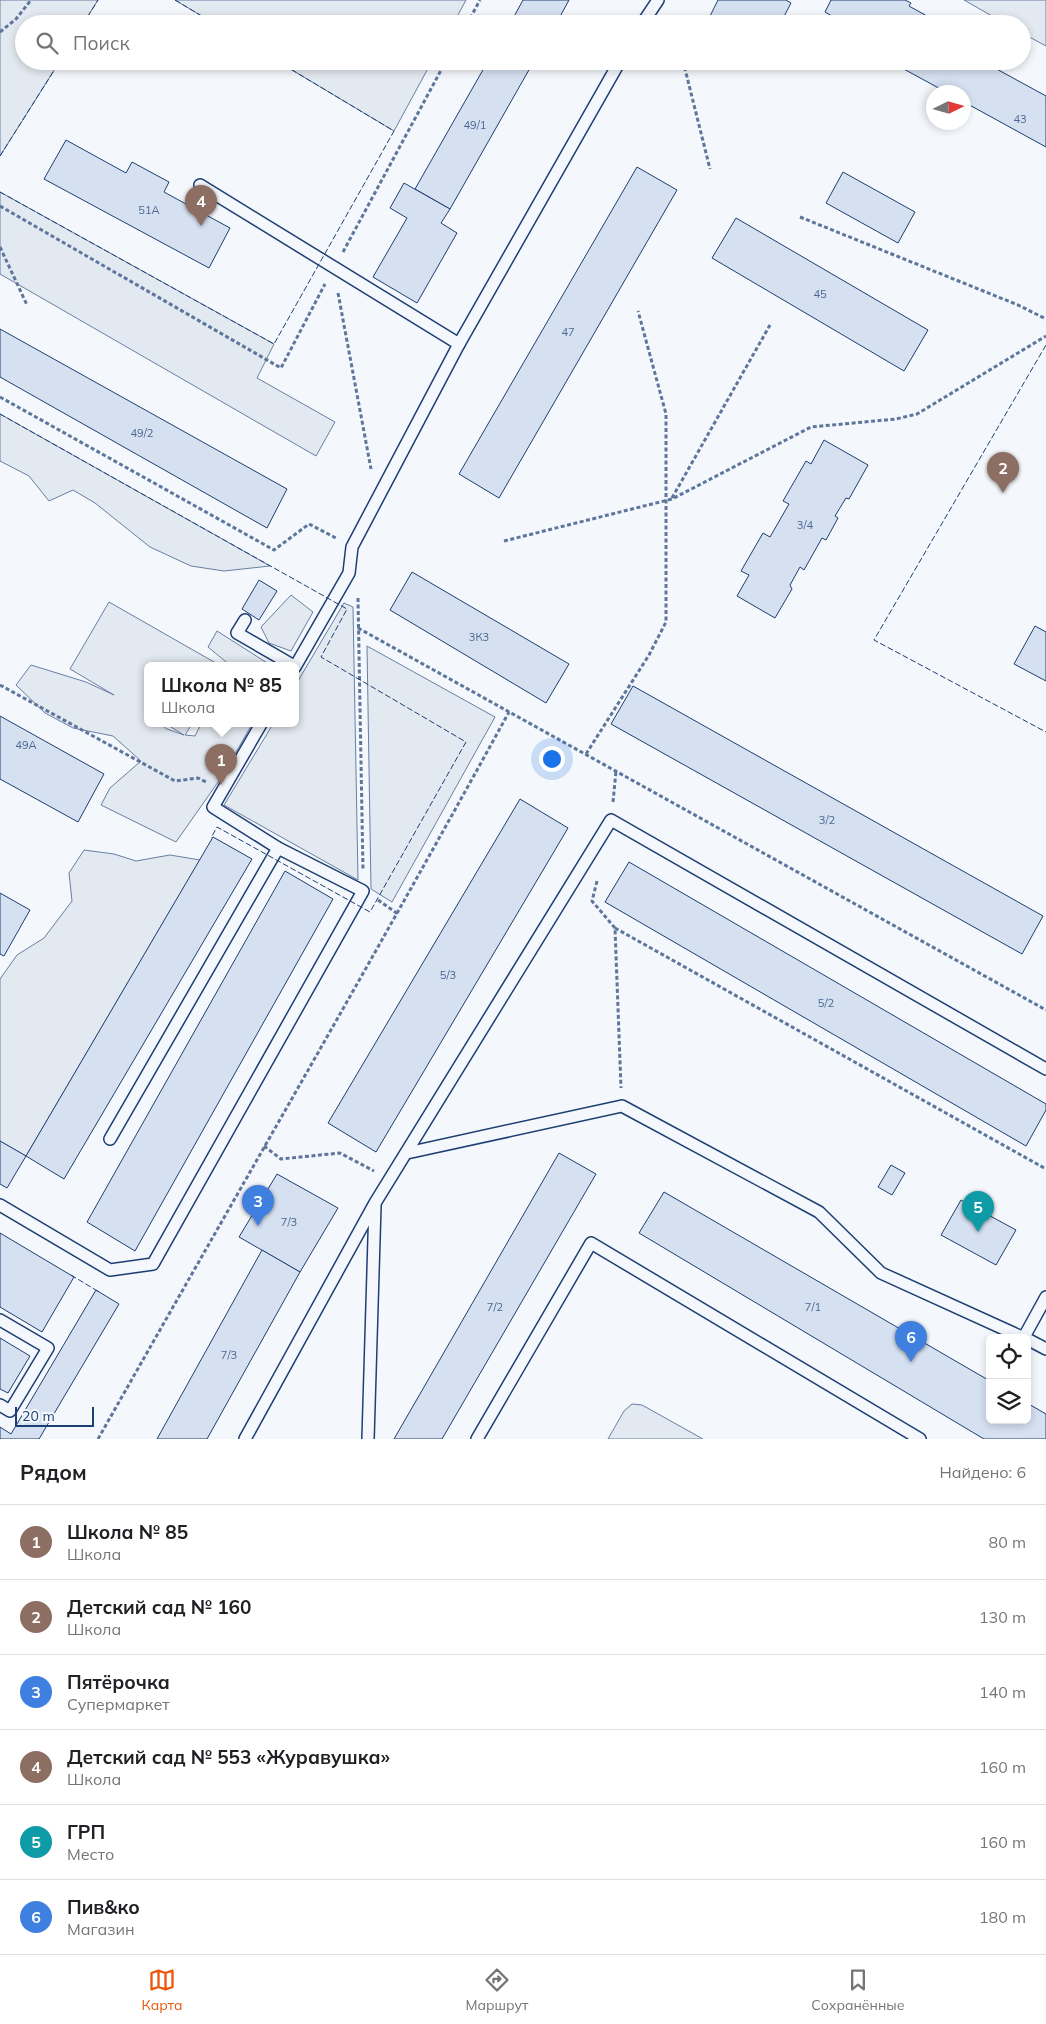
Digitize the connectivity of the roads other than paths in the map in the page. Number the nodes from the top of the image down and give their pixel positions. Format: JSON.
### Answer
{"nodes":[{"id":1,"x":658,"y":0,"type":"edge"},
{"id":2,"x":648,"y":15,"type":"edge"},
{"id":3,"x":615,"y":70,"type":"edge"},
{"id":4,"x":200,"y":185,"type":"dead end"},
{"id":5,"x":459,"y":344,"type":"junction"},
{"id":6,"x":245,"y":620,"type":"dead end"},
{"id":7,"x":287,"y":662,"type":"edge"},
{"id":8,"x":298,"y":662,"type":"edge"},
{"id":9,"x":260,"y":727,"type":"edge"},
{"id":10,"x":278,"y":848,"type":"junction"},
{"id":11,"x":1046,"y":1069,"type":"edge"},
{"id":12,"x":110,"y":1139,"type":"dead end"},
{"id":13,"x":407,"y":1153,"type":"junction"},
{"id":14,"x":375,"y":1203,"type":"junction"},
{"id":15,"x":0,"y":1205,"type":"edge"},
{"id":16,"x":1046,"y":1297,"type":"edge"},
{"id":17,"x":0,"y":1320,"type":"edge"},
{"id":18,"x":1016,"y":1334,"type":"edge"},
{"id":19,"x":1027,"y":1334,"type":"edge"},
{"id":20,"x":1031,"y":1341,"type":"edge"},
{"id":21,"x":1046,"y":1349,"type":"edge"},
{"id":22,"x":0,"y":1406,"type":"edge"},
{"id":23,"x":245,"y":1439,"type":"edge"},
{"id":24,"x":368,"y":1439,"type":"edge"},
{"id":25,"x":477,"y":1439,"type":"edge"},
{"id":26,"x":920,"y":1439,"type":"edge"}],
"edges":[{"from":1,"to":2,"type":"lane"},
{"from":3,"to":5,"type":"lane"},
{"from":4,"to":5,"type":"lane"},
{"from":5,"to":8,"type":"lane"},
{"from":6,"to":7,"type":"lane"},
{"from":9,"to":10,"type":"lane"},
{"from":10,"to":12,"type":"lane"},
{"from":10,"to":15,"type":"lane"},
{"from":11,"to":13,"type":"lane"},
{"from":13,"to":14,"type":"lane"},
{"from":13,"to":18,"type":"lane"},
{"from":14,"to":23,"type":"lane"},
{"from":14,"to":24,"type":"lane"},
{"from":16,"to":19,"type":"lane"},
{"from":17,"to":22,"type":"lane"},
{"from":20,"to":21,"type":"lane"},
{"from":25,"to":26,"type":"lane"}]}
